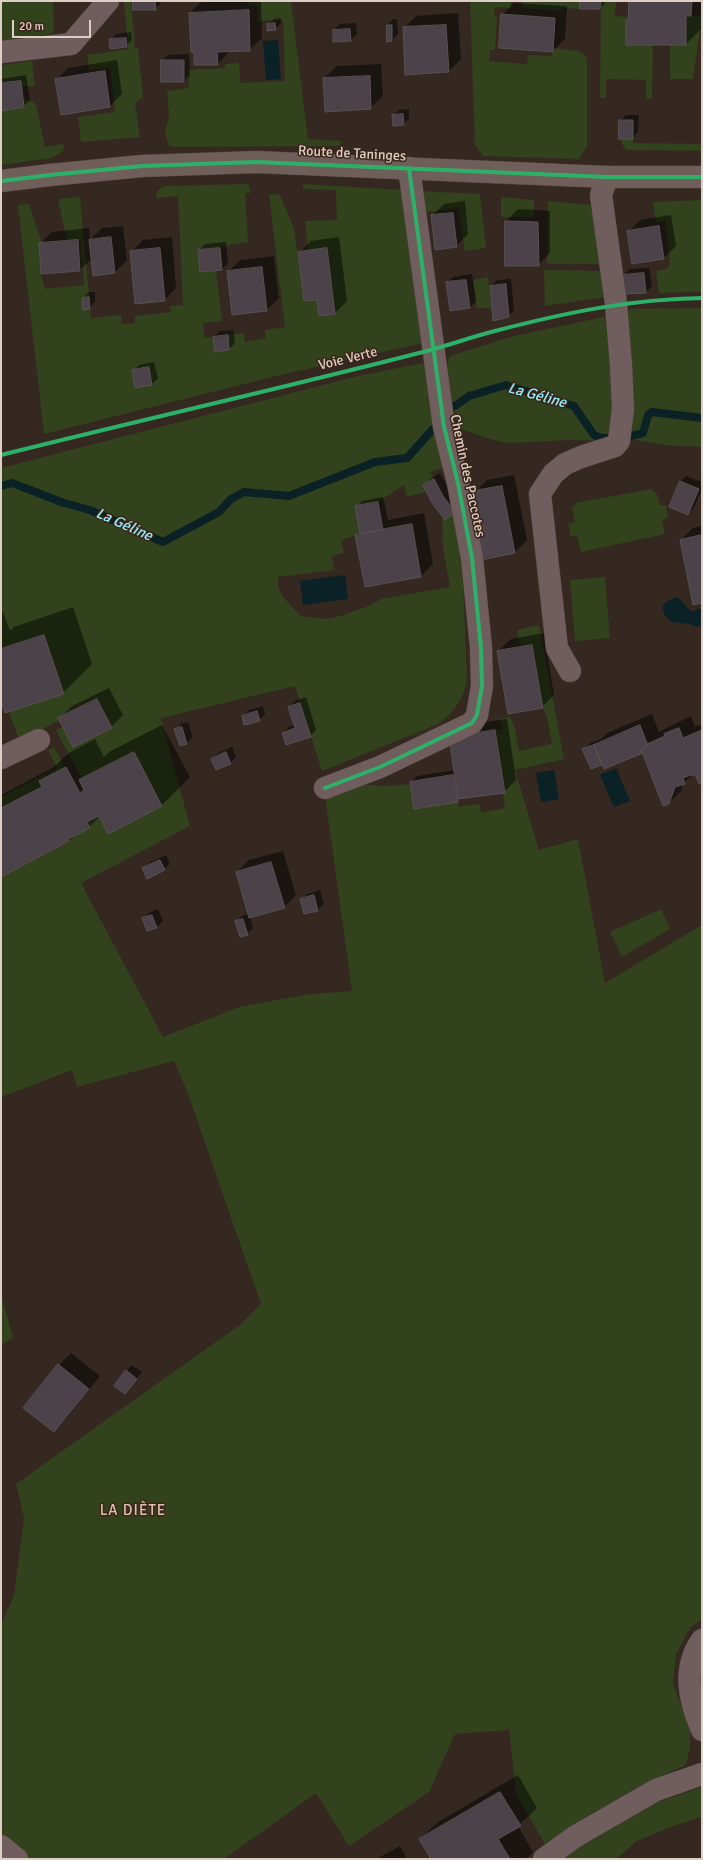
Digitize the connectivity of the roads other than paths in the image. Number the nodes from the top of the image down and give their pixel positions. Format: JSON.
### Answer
{"nodes":[{"id":1,"x":108,"y":1,"type":"edge"},
{"id":2,"x":1,"y":52,"type":"edge"},
{"id":3,"x":409,"y":168,"type":"junction"},
{"id":4,"x":608,"y":177,"type":"junction"},
{"id":5,"x":702,"y":177,"type":"edge"},
{"id":6,"x":1,"y":181,"type":"edge"},
{"id":7,"x":570,"y":671,"type":"dead end"},
{"id":8,"x":38,"y":740,"type":"dead end"},
{"id":9,"x":1,"y":758,"type":"edge"},
{"id":10,"x":325,"y":788,"type":"dead end"},
{"id":11,"x":702,"y":1640,"type":"edge"},
{"id":12,"x":702,"y":1730,"type":"edge"},
{"id":13,"x":702,"y":1774,"type":"edge"},
{"id":14,"x":1,"y":1846,"type":"edge"},
{"id":15,"x":17,"y":1859,"type":"edge"},
{"id":16,"x":544,"y":1859,"type":"edge"}],
"edges":[{"from":1,"to":2,"type":"street"},
{"from":3,"to":4,"type":"main road","name":"Route de Taninges"},
{"from":3,"to":6,"type":"main road","name":"Route de Taninges"},
{"from":3,"to":10,"type":"street","name":"Chemin des Paccotes"},
{"from":4,"to":5,"type":"main road","name":"Route de Taninges"},
{"from":4,"to":7,"type":"street"},
{"from":8,"to":9,"type":"street"},
{"from":11,"to":12,"type":"street"},
{"from":13,"to":16,"type":"street"},
{"from":14,"to":15,"type":"street"}]}
